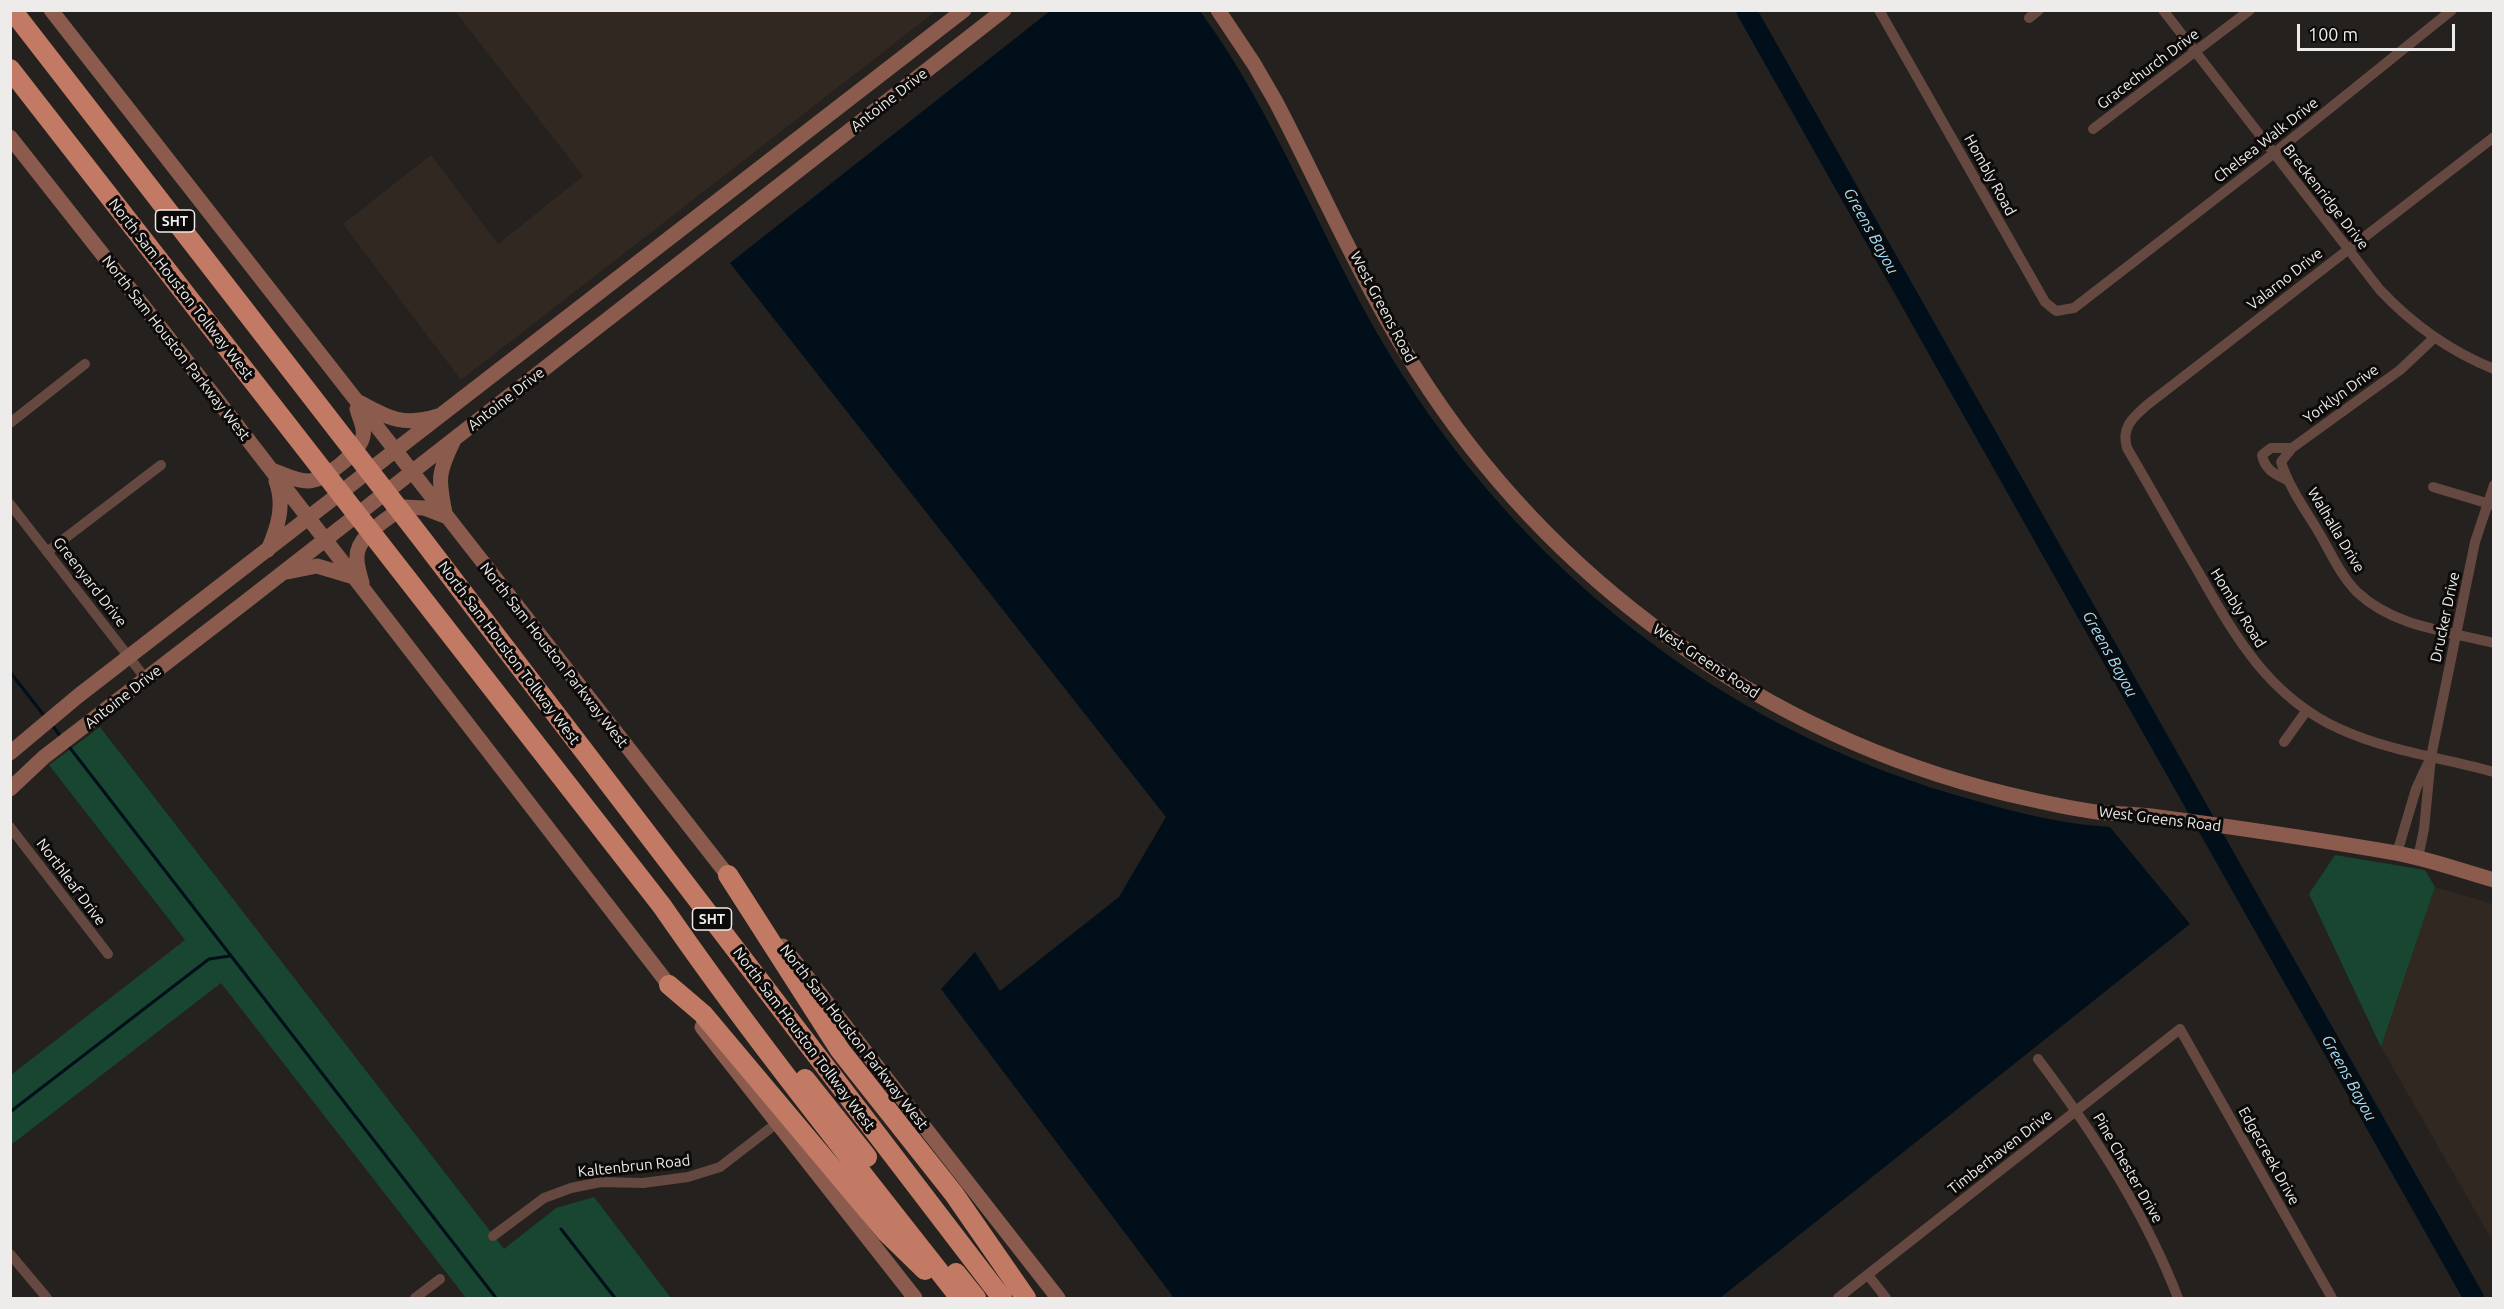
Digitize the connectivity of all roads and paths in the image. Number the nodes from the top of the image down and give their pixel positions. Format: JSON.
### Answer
{"nodes":[{"id":1,"x":12,"y":10,"type":"edge"},
{"id":2,"x":51,"y":10,"type":"edge"},
{"id":3,"x":964,"y":10,"type":"edge"},
{"id":4,"x":1218,"y":10,"type":"edge"},
{"id":5,"x":1879,"y":10,"type":"edge"},
{"id":6,"x":2039,"y":10,"type":"edge"},
{"id":7,"x":2163,"y":10,"type":"edge"},
{"id":8,"x":2250,"y":10,"type":"edge"},
{"id":9,"x":2452,"y":10,"type":"edge"},
{"id":10,"x":993,"y":14,"type":"edge"},
{"id":11,"x":2030,"y":18,"type":"dead end"},
{"id":12,"x":2195,"y":53,"type":"junction"},
{"id":13,"x":10,"y":69,"type":"edge"},
{"id":14,"x":834,"y":112,"type":"junction"},
{"id":15,"x":2093,"y":129,"type":"dead end"},
{"id":16,"x":849,"y":131,"type":"junction"},
{"id":17,"x":10,"y":137,"type":"edge"},
{"id":18,"x":2493,"y":137,"type":"edge"},
{"id":19,"x":2273,"y":154,"type":"junction"},
{"id":20,"x":694,"y":220,"type":"junction"},
{"id":21,"x":710,"y":241,"type":"junction"},
{"id":22,"x":2348,"y":250,"type":"junction"},
{"id":23,"x":2096,"y":291,"type":"joint"},
{"id":24,"x":552,"y":331,"type":"junction"},
{"id":25,"x":2434,"y":338,"type":"junction"},
{"id":26,"x":568,"y":351,"type":"junction"},
{"id":27,"x":85,"y":364,"type":"dead end"},
{"id":28,"x":2493,"y":369,"type":"edge"},
{"id":29,"x":354,"y":399,"type":"junction"},
{"id":30,"x":444,"y":414,"type":"junction"},
{"id":31,"x":10,"y":423,"type":"edge"},
{"id":32,"x":454,"y":440,"type":"junction"},
{"id":33,"x":2292,"y":448,"type":"junction"},
{"id":34,"x":395,"y":452,"type":"junction"},
{"id":35,"x":2134,"y":460,"type":"joint"},
{"id":36,"x":161,"y":465,"type":"dead end"},
{"id":37,"x":272,"y":470,"type":"junction"},
{"id":38,"x":411,"y":473,"type":"junction"},
{"id":39,"x":2287,"y":480,"type":"junction"},
{"id":40,"x":2493,"y":485,"type":"edge"},
{"id":41,"x":2433,"y":487,"type":"dead end"},
{"id":42,"x":10,"y":504,"type":"edge"},
{"id":43,"x":2490,"y":504,"type":"edge"},
{"id":44,"x":446,"y":516,"type":"junction"},
{"id":45,"x":309,"y":519,"type":"junction"},
{"id":46,"x":325,"y":540,"type":"junction"},
{"id":47,"x":268,"y":550,"type":"junction"},
{"id":48,"x":48,"y":552,"type":"junction"},
{"id":49,"x":282,"y":574,"type":"junction"},
{"id":50,"x":359,"y":583,"type":"junction"},
{"id":51,"x":2456,"y":634,"type":"junction"},
{"id":52,"x":2493,"y":643,"type":"edge"},
{"id":53,"x":129,"y":657,"type":"junction"},
{"id":54,"x":146,"y":679,"type":"junction"},
{"id":55,"x":2307,"y":710,"type":"junction"},
{"id":56,"x":2284,"y":742,"type":"dead end"},
{"id":57,"x":10,"y":753,"type":"edge"},
{"id":58,"x":2431,"y":756,"type":"junction"},
{"id":59,"x":2493,"y":772,"type":"edge"},
{"id":60,"x":10,"y":789,"type":"edge"},
{"id":61,"x":10,"y":828,"type":"edge"},
{"id":62,"x":2397,"y":853,"type":"junction"},
{"id":63,"x":2418,"y":858,"type":"junction"},
{"id":64,"x":728,"y":875,"type":"junction"},
{"id":65,"x":2493,"y":880,"type":"edge"},
{"id":66,"x":662,"y":906,"type":"junction"},
{"id":67,"x":108,"y":954,"type":"dead end"},
{"id":68,"x":669,"y":985,"type":"junction"},
{"id":69,"x":2180,"y":1029,"type":"joint"},
{"id":70,"x":2038,"y":1059,"type":"dead end"},
{"id":71,"x":2077,"y":1110,"type":"junction"},
{"id":72,"x":777,"y":1123,"type":"junction"},
{"id":73,"x":493,"y":1236,"type":"dead end"},
{"id":74,"x":10,"y":1254,"type":"edge"},
{"id":75,"x":1868,"y":1275,"type":"junction"},
{"id":76,"x":441,"y":1279,"type":"dead end"},
{"id":77,"x":47,"y":1299,"type":"edge"},
{"id":78,"x":415,"y":1299,"type":"edge"},
{"id":79,"x":915,"y":1299,"type":"edge"},
{"id":80,"x":954,"y":1299,"type":"edge"},
{"id":81,"x":960,"y":1299,"type":"edge"},
{"id":82,"x":976,"y":1299,"type":"edge"},
{"id":83,"x":1002,"y":1299,"type":"edge"},
{"id":84,"x":1026,"y":1299,"type":"edge"},
{"id":85,"x":1058,"y":1299,"type":"edge"},
{"id":86,"x":1838,"y":1299,"type":"edge"},
{"id":87,"x":1886,"y":1299,"type":"edge"},
{"id":88,"x":2178,"y":1299,"type":"edge"},
{"id":89,"x":2332,"y":1299,"type":"edge"}],
"edges":[{"from":1,"to":83,"type":"highway","name":"North Sam Houston Tollway West","number":"SHT"},
{"from":2,"to":29,"type":"main road","name":"North Sam Houston Parkway West"},
{"from":3,"to":14,"type":"main road","name":"Antoine Drive"},
{"from":4,"to":62,"type":"main road","name":"West Greens Road"},
{"from":5,"to":23,"type":"street","name":"Hombly Road"},
{"from":6,"to":11,"type":"street"},
{"from":7,"to":12,"type":"street","name":"Breckenridge Drive"},
{"from":8,"to":12,"type":"street","name":"Gracechurch Drive"},
{"from":9,"to":19,"type":"street","name":"Chelsea Walk Drive"},
{"from":10,"to":16,"type":"main road","name":"Antoine Drive"},
{"from":12,"to":15,"type":"street","name":"Gracechurch Drive"},
{"from":12,"to":19,"type":"street","name":"Breckenridge Drive"},
{"from":13,"to":66,"type":"highway","name":"North Sam Houston Tollway West","number":"SHT"},
{"from":14,"to":16,"type":"main road"},
{"from":14,"to":20,"type":"main road","name":"Antoine Drive"},
{"from":16,"to":21,"type":"main road","name":"Antoine Drive"},
{"from":17,"to":37,"type":"main road","name":"North Sam Houston Parkway West"},
{"from":18,"to":22,"type":"street","name":"Valarno Drive"},
{"from":19,"to":22,"type":"street","name":"Breckenridge Drive"},
{"from":19,"to":23,"type":"street","name":"Chelsea Walk Drive"},
{"from":20,"to":21,"type":"main road"},
{"from":20,"to":24,"type":"main road","name":"Antoine Drive"},
{"from":21,"to":26,"type":"main road","name":"Antoine Drive"},
{"from":22,"to":25,"type":"street","name":"Breckenridge Drive"},
{"from":22,"to":35,"type":"street","name":"Valarno Drive"},
{"from":24,"to":26,"type":"main road"},
{"from":24,"to":30,"type":"main road","name":"Antoine Drive"},
{"from":25,"to":28,"type":"street","name":"Breckenridge Drive"},
{"from":25,"to":33,"type":"street","name":"Yorklyn Drive"},
{"from":26,"to":32,"type":"main road","name":"Antoine Drive"},
{"from":27,"to":31,"type":"street"},
{"from":29,"to":30,"type":"main road"},
{"from":29,"to":34,"type":"main road","name":"North Sam Houston Parkway West"},
{"from":29,"to":37,"type":"main road"},
{"from":30,"to":34,"type":"main road","name":"Antoine Drive"},
{"from":32,"to":38,"type":"main road","name":"Antoine Drive"},
{"from":32,"to":44,"type":"main road"},
{"from":33,"to":39,"type":"street"},
{"from":33,"to":39,"type":"street"},
{"from":34,"to":38,"type":"main road","name":"North Sam Houston Parkway West"},
{"from":34,"to":45,"type":"main road","name":"Antoine Drive"},
{"from":35,"to":55,"type":"street","name":"Hombly Road"},
{"from":36,"to":48,"type":"street"},
{"from":37,"to":45,"type":"main road","name":"North Sam Houston Parkway West"},
{"from":37,"to":47,"type":"main road"},
{"from":38,"to":44,"type":"main road","name":"North Sam Houston Parkway West"},
{"from":38,"to":46,"type":"main road","name":"Antoine Drive"},
{"from":39,"to":51,"type":"street","name":"Walhalla Drive"},
{"from":40,"to":43,"type":"street","name":"Drucker Drive"},
{"from":41,"to":43,"type":"street"},
{"from":42,"to":48,"type":"street","name":"Greenyard Drive"},
{"from":43,"to":51,"type":"street","name":"Drucker Drive"},
{"from":44,"to":50,"type":"main road"},
{"from":44,"to":64,"type":"main road","name":"North Sam Houston Parkway West"},
{"from":45,"to":46,"type":"main road","name":"North Sam Houston Parkway West"},
{"from":45,"to":47,"type":"main road","name":"Antoine Drive"},
{"from":46,"to":49,"type":"main road","name":"Antoine Drive"},
{"from":46,"to":50,"type":"main road","name":"North Sam Houston Parkway West"},
{"from":47,"to":53,"type":"main road","name":"Antoine Drive"},
{"from":48,"to":53,"type":"street","name":"Greenyard Drive"},
{"from":49,"to":50,"type":"main road"},
{"from":49,"to":54,"type":"main road","name":"Antoine Drive"},
{"from":50,"to":68,"type":"main road","name":"North Sam Houston Parkway West"},
{"from":51,"to":52,"type":"street","name":"Walhalla Drive"},
{"from":51,"to":58,"type":"street","name":"Drucker Drive"},
{"from":53,"to":54,"type":"street","name":"Greenyard Drive"},
{"from":53,"to":57,"type":"main road","name":"Antoine Drive"},
{"from":54,"to":60,"type":"main road","name":"Antoine Drive"},
{"from":55,"to":56,"type":"street"},
{"from":55,"to":58,"type":"street","name":"Hombly Road"},
{"from":58,"to":59,"type":"street","name":"Hombly Road"},
{"from":58,"to":62,"type":"street","name":"Drucker Drive"},
{"from":58,"to":63,"type":"street","name":"Drucker Drive"},
{"from":61,"to":67,"type":"street","name":"Northleaf Drive"},
{"from":62,"to":63,"type":"main road","name":"West Greens Road"},
{"from":63,"to":65,"type":"main road","name":"West Greens Road"},
{"from":64,"to":84,"type":"highway"},
{"from":64,"to":85,"type":"main road","name":"North Sam Houston Parkway West"},
{"from":66,"to":81,"type":"highway","name":"North Sam Houston Tollway West","number":"SHT"},
{"from":66,"to":82,"type":"highway","name":"North Sam Houston Tollway West","number":"SHT"},
{"from":68,"to":72,"type":"main road","name":"North Sam Houston Parkway West"},
{"from":68,"to":80,"type":"highway"},
{"from":69,"to":71,"type":"street","name":"Timberhaven Drive"},
{"from":69,"to":89,"type":"street","name":"Edgecreek Drive"},
{"from":70,"to":71,"type":"street","name":"Pine Chester Drive"},
{"from":71,"to":75,"type":"street","name":"Timberhaven Drive"},
{"from":71,"to":88,"type":"street","name":"Pine Chester Drive"},
{"from":72,"to":73,"type":"street","name":"Kaltenbrun Road"},
{"from":72,"to":79,"type":"main road","name":"North Sam Houston Parkway West"},
{"from":74,"to":77,"type":"street"},
{"from":75,"to":86,"type":"street","name":"Timberhaven Drive"},
{"from":75,"to":87,"type":"street"},
{"from":76,"to":78,"type":"street"}]}
